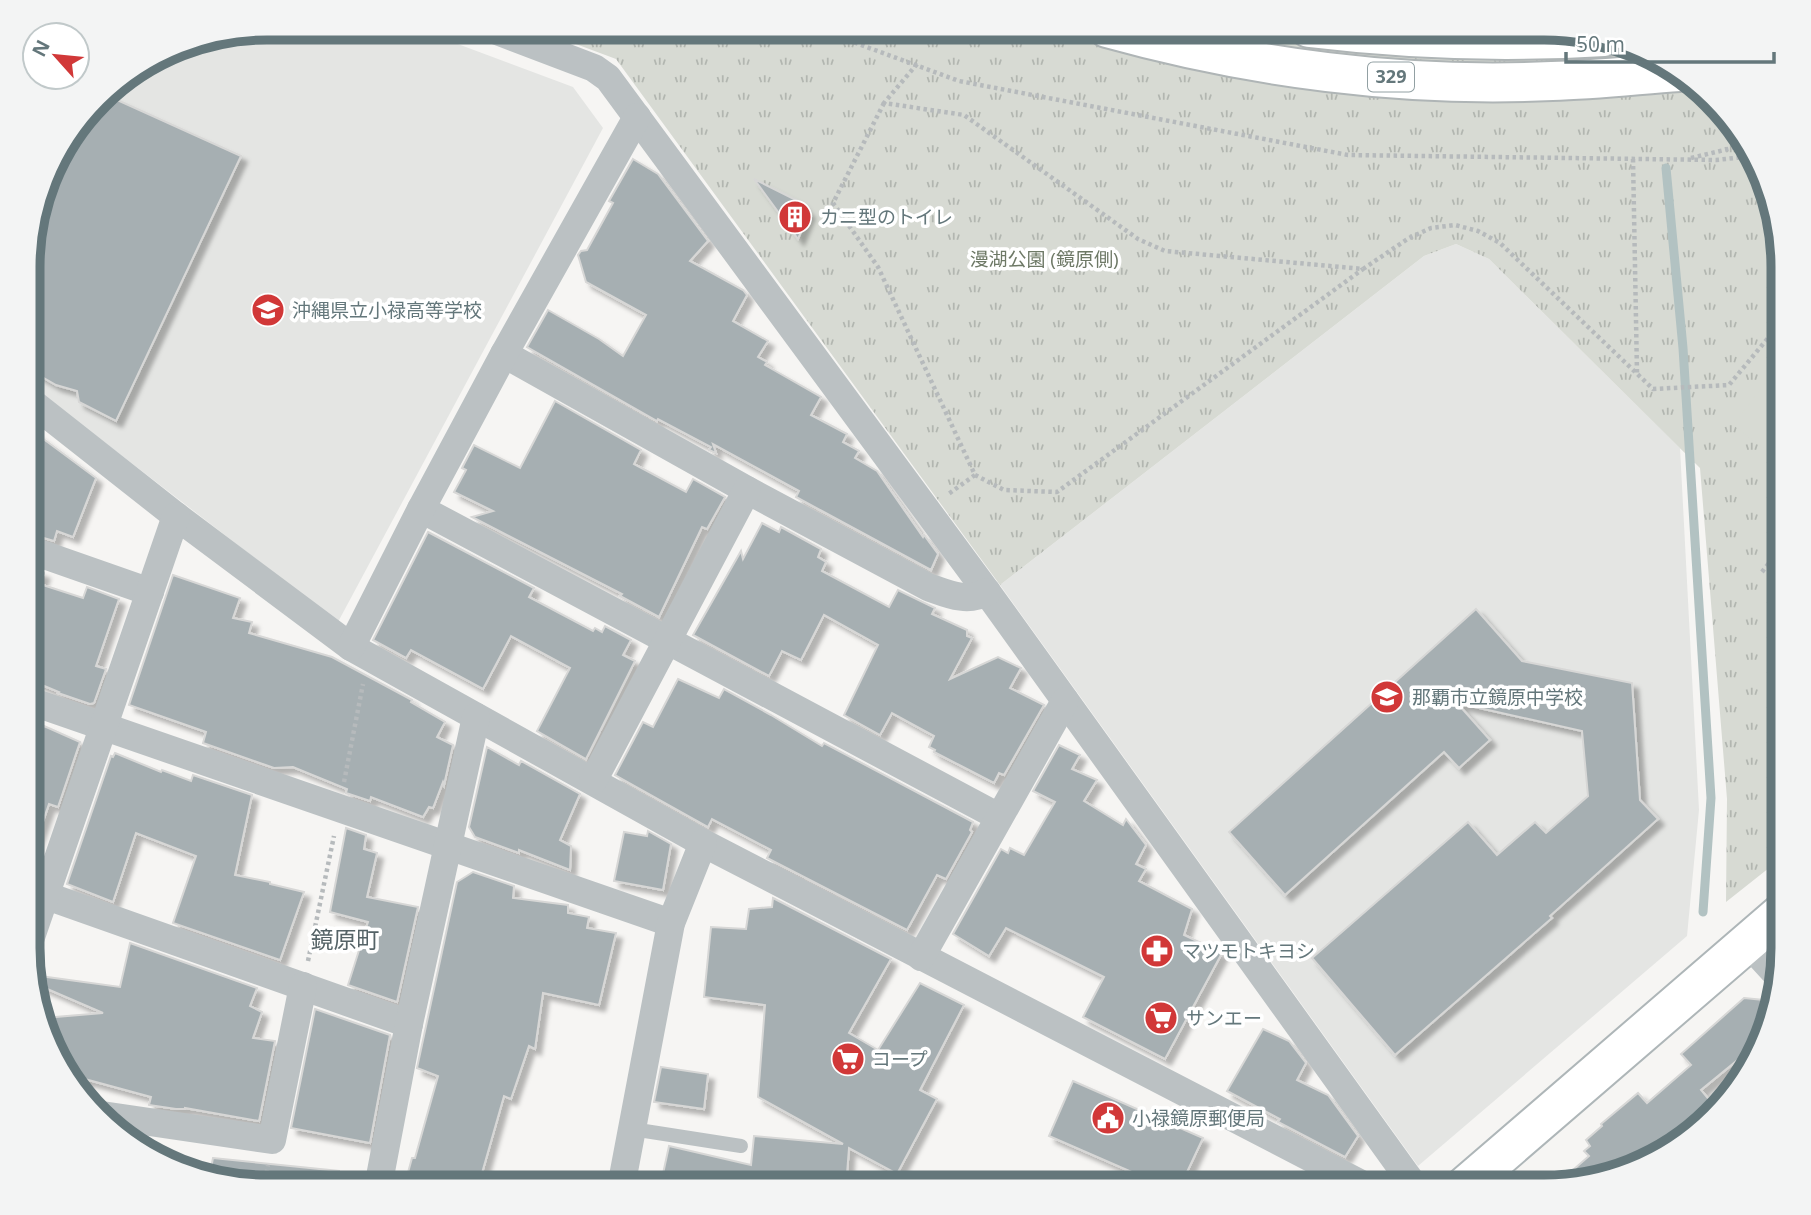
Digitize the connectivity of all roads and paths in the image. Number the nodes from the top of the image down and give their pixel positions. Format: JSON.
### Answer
{"nodes":[{"id":1,"x":1162,"y":40,"type":"edge"},
{"id":2,"x":1462,"y":40,"type":"edge"},
{"id":3,"x":1523,"y":40,"type":"edge"},
{"id":4,"x":522,"y":41,"type":"edge"},
{"id":5,"x":851,"y":41,"type":"edge"},
{"id":6,"x":917,"y":64,"type":"junction"},
{"id":7,"x":1661,"y":73,"type":"edge"},
{"id":8,"x":884,"y":103,"type":"junction"},
{"id":9,"x":637,"y":117,"type":"junction"},
{"id":10,"x":1736,"y":147,"type":"edge"},
{"id":11,"x":1742,"y":157,"type":"edge"},
{"id":12,"x":1633,"y":159,"type":"junction"},
{"id":13,"x":1683,"y":160,"type":"junction"},
{"id":14,"x":1363,"y":269,"type":"junction"},
{"id":15,"x":1770,"y":336,"type":"edge"},
{"id":16,"x":504,"y":354,"type":"junction"},
{"id":17,"x":1637,"y":374,"type":"junction"},
{"id":18,"x":40,"y":409,"type":"edge"},
{"id":19,"x":975,"y":475,"type":"junction"},
{"id":20,"x":747,"y":490,"type":"junction"},
{"id":21,"x":938,"y":502,"type":"dead end"},
{"id":22,"x":421,"y":509,"type":"junction"},
{"id":23,"x":176,"y":516,"type":"junction"},
{"id":24,"x":40,"y":554,"type":"edge"},
{"id":25,"x":1770,"y":562,"type":"edge"},
{"id":26,"x":1762,"y":572,"type":"dead end"},
{"id":27,"x":150,"y":592,"type":"junction"},
{"id":28,"x":987,"y":592,"type":"junction"},
{"id":29,"x":668,"y":639,"type":"junction"},
{"id":30,"x":351,"y":648,"type":"junction"},
{"id":31,"x":1065,"y":701,"type":"junction"},
{"id":32,"x":40,"y":704,"type":"edge"},
{"id":33,"x":476,"y":717,"type":"junction"},
{"id":34,"x":102,"y":726,"type":"junction"},
{"id":35,"x":593,"y":781,"type":"junction"},
{"id":36,"x":999,"y":817,"type":"junction"},
{"id":37,"x":704,"y":843,"type":"junction"},
{"id":38,"x":447,"y":846,"type":"junction"},
{"id":39,"x":40,"y":885,"type":"edge"},
{"id":40,"x":40,"y":894,"type":"edge"},
{"id":41,"x":671,"y":923,"type":"junction"},
{"id":42,"x":1770,"y":924,"type":"edge"},
{"id":43,"x":1748,"y":943,"type":"junction"},
{"id":44,"x":921,"y":957,"type":"junction"},
{"id":45,"x":1770,"y":967,"type":"edge"},
{"id":46,"x":303,"y":986,"type":"junction"},
{"id":47,"x":409,"y":1024,"type":"junction"},
{"id":48,"x":117,"y":1117,"type":"edge"},
{"id":49,"x":632,"y":1129,"type":"junction"},
{"id":50,"x":741,"y":1146,"type":"dead end"},
{"id":51,"x":1342,"y":1174,"type":"edge"},
{"id":52,"x":1406,"y":1174,"type":"edge"},
{"id":53,"x":1479,"y":1174,"type":"edge"},
{"id":54,"x":379,"y":1175,"type":"edge"},
{"id":55,"x":623,"y":1175,"type":"edge"}],
"edges":[{"from":1,"to":7,"type":"main road","number":"329"},
{"from":2,"to":3,"type":"main road","number":"329"},
{"from":4,"to":9,"type":"street"},
{"from":5,"to":6,"type":"path"},
{"from":6,"to":8,"type":"path"},
{"from":6,"to":12,"type":"path"},
{"from":8,"to":14,"type":"path"},
{"from":8,"to":19,"type":"path"},
{"from":9,"to":16,"type":"street"},
{"from":9,"to":28,"type":"street"},
{"from":10,"to":13,"type":"path"},
{"from":11,"to":13,"type":"path"},
{"from":12,"to":13,"type":"path"},
{"from":12,"to":17,"type":"path"},
{"from":14,"to":17,"type":"path"},
{"from":14,"to":19,"type":"path"},
{"from":15,"to":17,"type":"path"},
{"from":16,"to":20,"type":"street"},
{"from":16,"to":22,"type":"street"},
{"from":18,"to":23,"type":"street"},
{"from":19,"to":21,"type":"path"},
{"from":20,"to":28,"type":"street"},
{"from":20,"to":29,"type":"street"},
{"from":22,"to":29,"type":"street"},
{"from":22,"to":30,"type":"street"},
{"from":23,"to":27,"type":"street"},
{"from":23,"to":30,"type":"street"},
{"from":24,"to":27,"type":"street"},
{"from":25,"to":26,"type":"path"},
{"from":27,"to":34,"type":"street"},
{"from":28,"to":31,"type":"street"},
{"from":29,"to":35,"type":"street"},
{"from":29,"to":36,"type":"street"},
{"from":30,"to":33,"type":"street"},
{"from":31,"to":36,"type":"street"},
{"from":31,"to":52,"type":"street"},
{"from":32,"to":34,"type":"street"},
{"from":33,"to":35,"type":"street"},
{"from":33,"to":38,"type":"street"},
{"from":34,"to":38,"type":"street"},
{"from":34,"to":39,"type":"street"},
{"from":35,"to":37,"type":"street"},
{"from":36,"to":44,"type":"street"},
{"from":37,"to":41,"type":"street"},
{"from":37,"to":44,"type":"street"},
{"from":38,"to":41,"type":"street"},
{"from":38,"to":47,"type":"street"},
{"from":40,"to":46,"type":"street"},
{"from":41,"to":49,"type":"street"},
{"from":42,"to":43,"type":"main road"},
{"from":43,"to":45,"type":"street"},
{"from":43,"to":53,"type":"main road"},
{"from":44,"to":51,"type":"street"},
{"from":46,"to":47,"type":"street"},
{"from":46,"to":48,"type":"street"},
{"from":47,"to":54,"type":"street"},
{"from":49,"to":50,"type":"lane"},
{"from":49,"to":55,"type":"street"}]}
